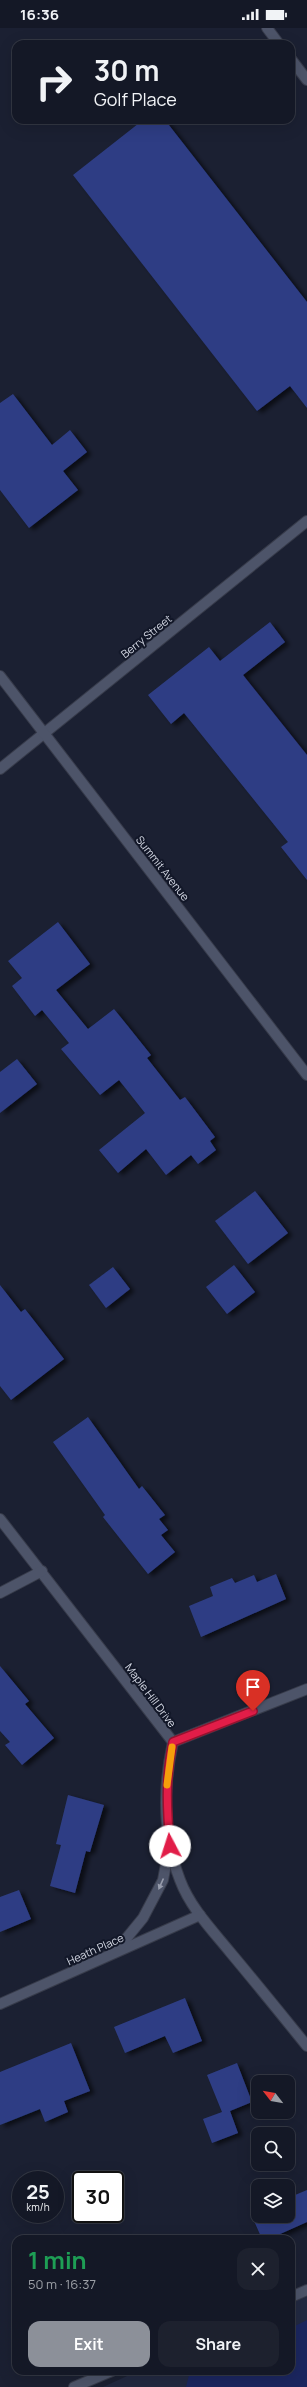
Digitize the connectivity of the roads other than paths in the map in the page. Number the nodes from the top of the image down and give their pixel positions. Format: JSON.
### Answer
{"nodes":[{"id":1,"x":267,"y":28,"type":"edge"},
{"id":2,"x":276,"y":40,"type":"edge"},
{"id":3,"x":295,"y":64,"type":"edge"},
{"id":4,"x":307,"y":80,"type":"edge"},
{"id":5,"x":307,"y":521,"type":"edge"},
{"id":6,"x":0,"y":676,"type":"edge"},
{"id":7,"x":44,"y":734,"type":"junction"},
{"id":8,"x":0,"y":768,"type":"edge"},
{"id":9,"x":307,"y":1075,"type":"edge"},
{"id":10,"x":0,"y":1519,"type":"edge"},
{"id":11,"x":42,"y":1571,"type":"junction"},
{"id":12,"x":0,"y":1593,"type":"edge"},
{"id":13,"x":307,"y":1689,"type":"edge"},
{"id":14,"x":173,"y":1742,"type":"junction"},
{"id":15,"x":170,"y":1846,"type":"junction"},
{"id":16,"x":200,"y":1915,"type":"junction"},
{"id":17,"x":114,"y":1953,"type":"junction"},
{"id":18,"x":0,"y":2004,"type":"edge"},
{"id":19,"x":307,"y":2046,"type":"edge"},
{"id":20,"x":307,"y":2290,"type":"edge"},
{"id":21,"x":295,"y":2295,"type":"edge"},
{"id":22,"x":102,"y":2375,"type":"edge"},
{"id":23,"x":74,"y":2387,"type":"edge"}],
"edges":[{"from":1,"to":2,"type":"street"},
{"from":3,"to":4,"type":"street"},
{"from":5,"to":7,"type":"street","name":"Berry Street"},
{"from":6,"to":7,"type":"street","name":"Summit Avenue"},
{"from":7,"to":8,"type":"street","name":"Berry Street"},
{"from":7,"to":9,"type":"street","name":"Summit Avenue"},
{"from":10,"to":11,"type":"street","name":"Maple Hill Drive"},
{"from":11,"to":12,"type":"street"},
{"from":11,"to":14,"type":"street","name":"Maple Hill Drive"},
{"from":13,"to":14,"type":"street"},
{"from":14,"to":15,"type":"street","name":"Maple Hill Drive"},
{"from":15,"to":16,"type":"street","name":"Maple Hill Drive"},
{"from":15,"to":17,"type":"street","one_way":true},
{"from":16,"to":17,"type":"street","name":"Heath Place"},
{"from":16,"to":19,"type":"street","name":"Maple Hill Drive"},
{"from":17,"to":18,"type":"street","name":"Heath Place"},
{"from":20,"to":21,"type":"street"},
{"from":22,"to":23,"type":"street"}]}
